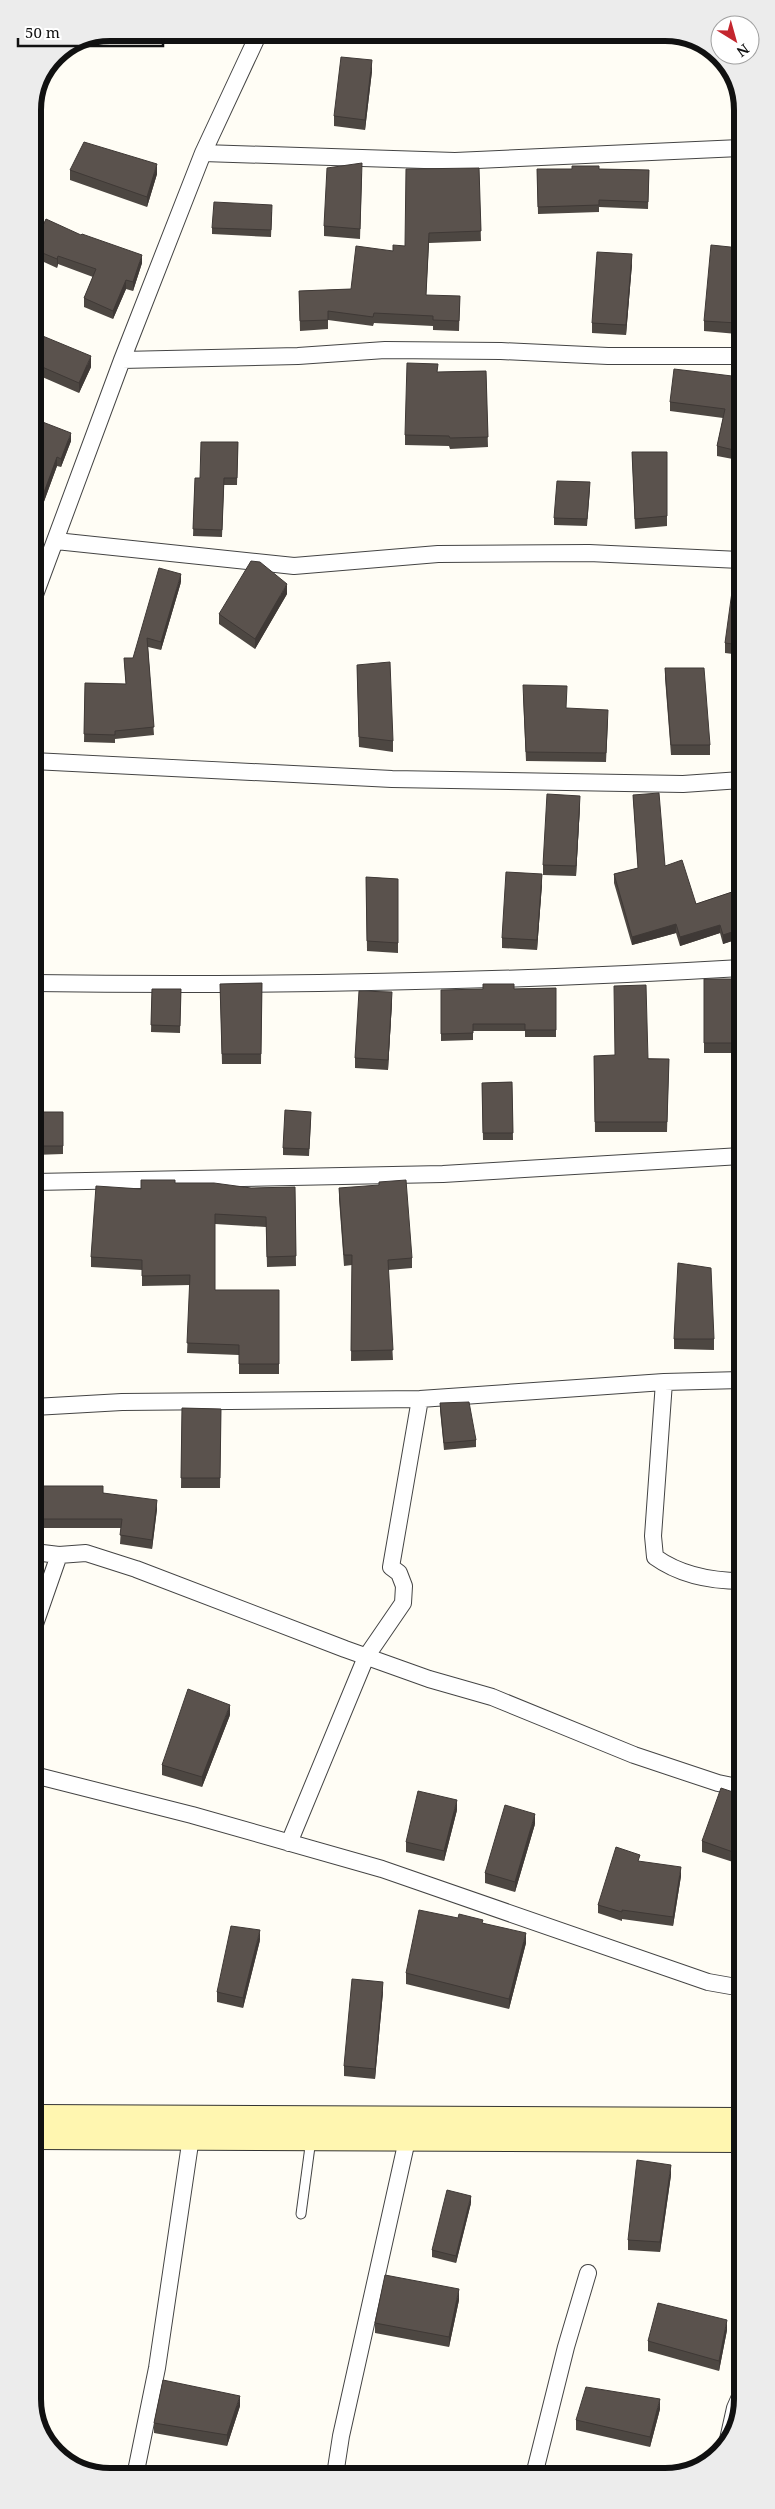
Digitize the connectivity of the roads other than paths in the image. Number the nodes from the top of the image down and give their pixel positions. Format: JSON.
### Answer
{"nodes":[{"id":1,"x":255,"y":41,"type":"edge"},
{"id":2,"x":734,"y":148,"type":"edge"},
{"id":3,"x":203,"y":153,"type":"junction"},
{"id":4,"x":734,"y":356,"type":"edge"},
{"id":5,"x":122,"y":360,"type":"junction"},
{"id":6,"x":56,"y":541,"type":"junction"},
{"id":7,"x":734,"y":560,"type":"edge"},
{"id":8,"x":41,"y":579,"type":"edge"},
{"id":9,"x":41,"y":761,"type":"edge"},
{"id":10,"x":734,"y":780,"type":"edge"},
{"id":11,"x":734,"y":968,"type":"edge"},
{"id":12,"x":41,"y":983,"type":"edge"},
{"id":13,"x":734,"y":1156,"type":"edge"},
{"id":14,"x":41,"y":1182,"type":"edge"},
{"id":15,"x":734,"y":1380,"type":"edge"},
{"id":16,"x":664,"y":1382,"type":"junction"},
{"id":17,"x":420,"y":1399,"type":"junction"},
{"id":18,"x":41,"y":1407,"type":"edge"},
{"id":19,"x":41,"y":1553,"type":"edge"},
{"id":20,"x":59,"y":1555,"type":"junction"},
{"id":21,"x":734,"y":1580,"type":"edge"},
{"id":22,"x":41,"y":1607,"type":"edge"},
{"id":23,"x":366,"y":1657,"type":"junction"},
{"id":24,"x":41,"y":1777,"type":"edge"},
{"id":25,"x":734,"y":1786,"type":"edge"},
{"id":26,"x":289,"y":1843,"type":"junction"},
{"id":27,"x":734,"y":1987,"type":"edge"},
{"id":28,"x":41,"y":2117,"type":"edge"},
{"id":29,"x":734,"y":2120,"type":"edge"},
{"id":30,"x":41,"y":2137,"type":"edge"},
{"id":31,"x":191,"y":2137,"type":"junction"},
{"id":32,"x":311,"y":2138,"type":"junction"},
{"id":33,"x":408,"y":2140,"type":"junction"},
{"id":34,"x":734,"y":2140,"type":"edge"},
{"id":35,"x":301,"y":2214,"type":"dead end"},
{"id":36,"x":588,"y":2272,"type":"dead end"},
{"id":37,"x":137,"y":2468,"type":"edge"},
{"id":38,"x":336,"y":2468,"type":"edge"},
{"id":39,"x":536,"y":2468,"type":"edge"}],
"edges":[{"from":1,"to":3,"type":"street"},
{"from":2,"to":3,"type":"street"},
{"from":3,"to":5,"type":"street"},
{"from":4,"to":5,"type":"street"},
{"from":5,"to":6,"type":"street"},
{"from":6,"to":7,"type":"street"},
{"from":6,"to":8,"type":"street"},
{"from":9,"to":10,"type":"street"},
{"from":11,"to":12,"type":"street"},
{"from":13,"to":14,"type":"street"},
{"from":15,"to":16,"type":"street"},
{"from":16,"to":17,"type":"street"},
{"from":16,"to":21,"type":"street"},
{"from":17,"to":18,"type":"street"},
{"from":17,"to":23,"type":"street"},
{"from":19,"to":20,"type":"street"},
{"from":20,"to":22,"type":"street"},
{"from":20,"to":23,"type":"street"},
{"from":23,"to":25,"type":"street"},
{"from":23,"to":26,"type":"street"},
{"from":24,"to":26,"type":"street"},
{"from":26,"to":27,"type":"street"},
{"from":28,"to":29,"type":"street"},
{"from":30,"to":31,"type":"street"},
{"from":31,"to":32,"type":"street"},
{"from":31,"to":37,"type":"street"},
{"from":32,"to":33,"type":"street"},
{"from":32,"to":35,"type":"lane"},
{"from":33,"to":34,"type":"street"},
{"from":33,"to":38,"type":"street"},
{"from":36,"to":39,"type":"street"}]}
